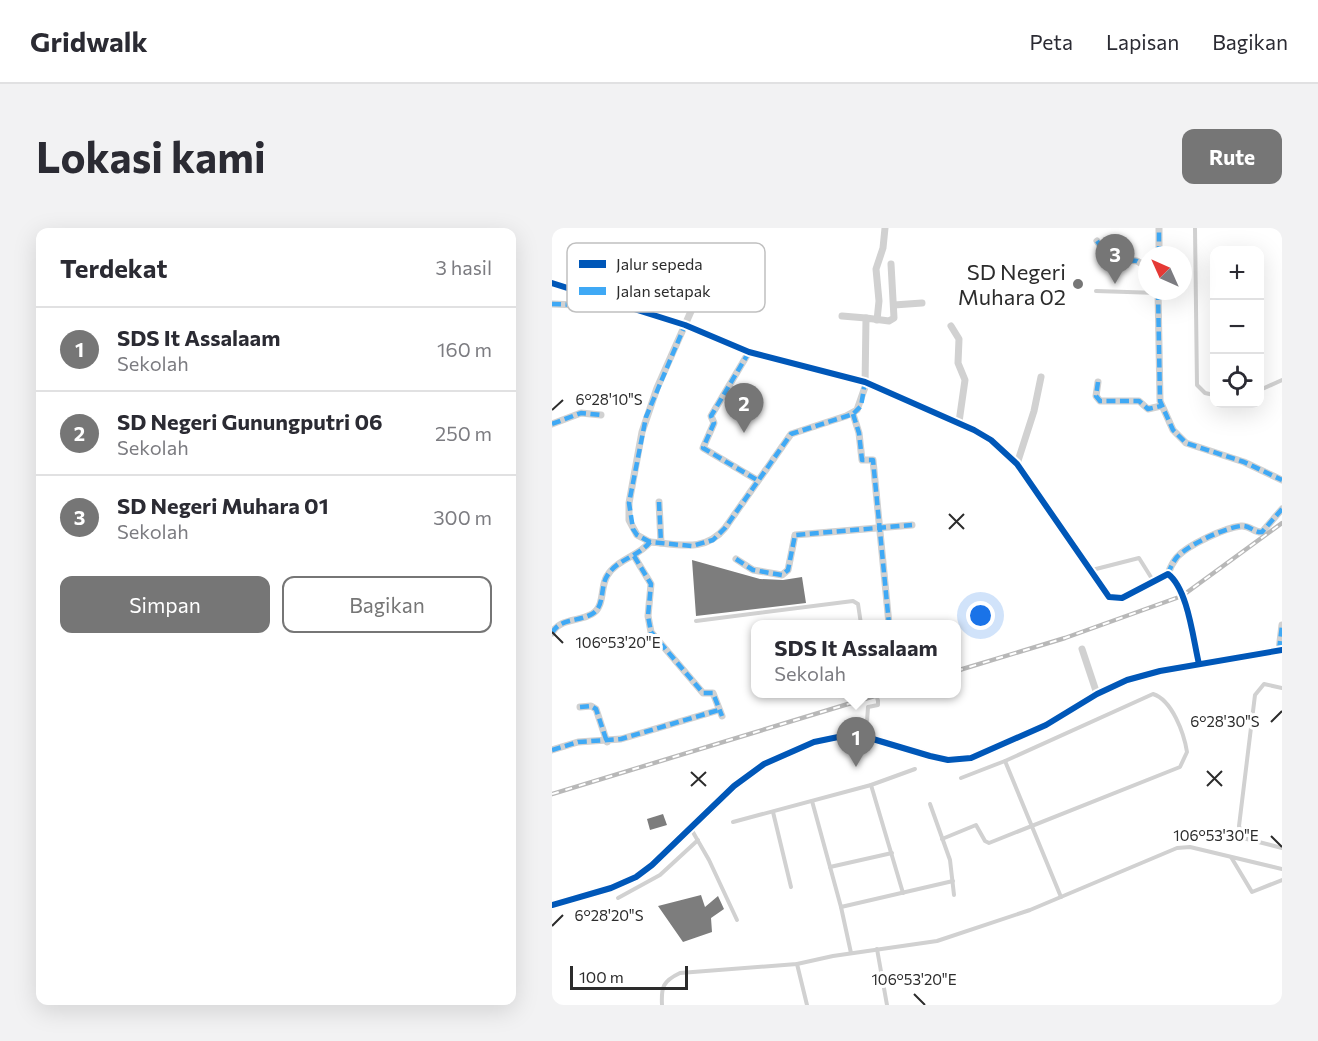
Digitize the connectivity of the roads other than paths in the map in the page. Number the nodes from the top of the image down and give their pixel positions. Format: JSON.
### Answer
{"nodes":[{"id":1,"x":885,"y":228,"type":"edge"},
{"id":2,"x":1159,"y":228,"type":"edge"},
{"id":3,"x":1195,"y":228,"type":"edge"},
{"id":4,"x":1097,"y":241,"type":"dead end"},
{"id":5,"x":1159,"y":246,"type":"edge"},
{"id":6,"x":1138,"y":262,"type":"edge"},
{"id":7,"x":891,"y":264,"type":"dead end"},
{"id":8,"x":552,"y":283,"type":"edge"},
{"id":9,"x":567,"y":287,"type":"edge"},
{"id":10,"x":1096,"y":291,"type":"dead end"},
{"id":11,"x":1138,"y":292,"type":"edge"},
{"id":12,"x":1158,"y":300,"type":"edge"},
{"id":13,"x":922,"y":303,"type":"dead end"},
{"id":14,"x":552,"y":304,"type":"edge"},
{"id":15,"x":567,"y":305,"type":"edge"},
{"id":16,"x":894,"y":305,"type":"junction"},
{"id":17,"x":644,"y":312,"type":"edge"},
{"id":18,"x":691,"y":312,"type":"edge"},
{"id":19,"x":842,"y":316,"type":"dead end"},
{"id":20,"x":866,"y":318,"type":"junction"},
{"id":21,"x":877,"y":320,"type":"junction"},
{"id":22,"x":685,"y":325,"type":"junction"},
{"id":23,"x":951,"y":326,"type":"dead end"},
{"id":24,"x":749,"y":352,"type":"junction"},
{"id":25,"x":1041,"y":377,"type":"dead end"},
{"id":26,"x":1282,"y":380,"type":"edge"},
{"id":27,"x":866,"y":381,"type":"junction"},
{"id":28,"x":1098,"y":382,"type":"dead end"},
{"id":29,"x":1264,"y":388,"type":"edge"},
{"id":30,"x":1210,"y":394,"type":"edge"},
{"id":31,"x":1161,"y":406,"type":"junction"},
{"id":32,"x":853,"y":414,"type":"junction"},
{"id":33,"x":601,"y":415,"type":"dead end"},
{"id":34,"x":959,"y":422,"type":"junction"},
{"id":35,"x":552,"y":424,"type":"edge"},
{"id":36,"x":1017,"y":464,"type":"junction"},
{"id":37,"x":757,"y":480,"type":"junction"},
{"id":38,"x":1282,"y":480,"type":"edge"},
{"id":39,"x":659,"y":502,"type":"dead end"},
{"id":40,"x":1282,"y":509,"type":"edge"},
{"id":41,"x":912,"y":525,"type":"dead end"},
{"id":42,"x":881,"y":530,"type":"junction"},
{"id":43,"x":650,"y":542,"type":"junction"},
{"id":44,"x":661,"y":543,"type":"junction"},
{"id":45,"x":634,"y":556,"type":"junction"},
{"id":46,"x":736,"y":559,"type":"dead end"},
{"id":47,"x":1092,"y":570,"type":"junction"},
{"id":48,"x":1168,"y":574,"type":"junction"},
{"id":49,"x":1154,"y":583,"type":"junction"},
{"id":50,"x":860,"y":620,"type":"edge"},
{"id":51,"x":890,"y":620,"type":"edge"},
{"id":52,"x":696,"y":621,"type":"dead end"},
{"id":53,"x":1282,"y":625,"type":"edge"},
{"id":54,"x":552,"y":632,"type":"edge"},
{"id":55,"x":1082,"y":649,"type":"dead end"},
{"id":56,"x":1280,"y":650,"type":"edge"},
{"id":57,"x":1199,"y":664,"type":"junction"},
{"id":58,"x":1282,"y":688,"type":"edge"},
{"id":59,"x":1097,"y":694,"type":"junction"},
{"id":60,"x":877,"y":698,"type":"edge"},
{"id":61,"x":580,"y":707,"type":"dead end"},
{"id":62,"x":866,"y":737,"type":"junction"},
{"id":63,"x":607,"y":742,"type":"junction"},
{"id":64,"x":552,"y":750,"type":"edge"},
{"id":65,"x":1005,"y":761,"type":"junction"},
{"id":66,"x":915,"y":770,"type":"dead end"},
{"id":67,"x":961,"y":778,"type":"dead end"},
{"id":68,"x":871,"y":785,"type":"junction"},
{"id":69,"x":812,"y":801,"type":"junction"},
{"id":70,"x":930,"y":804,"type":"dead end"},
{"id":71,"x":772,"y":812,"type":"junction"},
{"id":72,"x":733,"y":822,"type":"dead end"},
{"id":73,"x":1032,"y":825,"type":"junction"},
{"id":74,"x":690,"y":826,"type":"junction"},
{"id":75,"x":942,"y":839,"type":"junction"},
{"id":76,"x":698,"y":840,"type":"junction"},
{"id":77,"x":1282,"y":848,"type":"edge"},
{"id":78,"x":892,"y":854,"type":"junction"},
{"id":79,"x":1231,"y":857,"type":"junction"},
{"id":80,"x":830,"y":867,"type":"junction"},
{"id":81,"x":1282,"y":869,"type":"edge"},
{"id":82,"x":1282,"y":880,"type":"edge"},
{"id":83,"x":953,"y":881,"type":"junction"},
{"id":84,"x":791,"y":887,"type":"dead end"},
{"id":85,"x":903,"y":893,"type":"junction"},
{"id":86,"x":954,"y":895,"type":"dead end"},
{"id":87,"x":1061,"y":897,"type":"junction"},
{"id":88,"x":618,"y":898,"type":"dead end"},
{"id":89,"x":552,"y":905,"type":"edge"},
{"id":90,"x":841,"y":907,"type":"junction"},
{"id":91,"x":737,"y":920,"type":"dead end"},
{"id":92,"x":877,"y":949,"type":"junction"},
{"id":93,"x":851,"y":953,"type":"junction"},
{"id":94,"x":797,"y":964,"type":"junction"},
{"id":95,"x":662,"y":1005,"type":"edge"},
{"id":96,"x":807,"y":1005,"type":"edge"},
{"id":97,"x":887,"y":1005,"type":"edge"}],
"edges":[{"from":1,"to":21,"type":"street"},
{"from":2,"to":5,"type":"street"},
{"from":3,"to":30,"type":"lane"},
{"from":4,"to":6,"type":"street"},
{"from":7,"to":16,"type":"street"},
{"from":8,"to":9,"type":"street"},
{"from":10,"to":11,"type":"lane"},
{"from":12,"to":31,"type":"street"},
{"from":13,"to":16,"type":"street"},
{"from":14,"to":15,"type":"street"},
{"from":16,"to":21,"type":"street"},
{"from":17,"to":22,"type":"street"},
{"from":18,"to":22,"type":"street"},
{"from":19,"to":20,"type":"street"},
{"from":20,"to":21,"type":"street"},
{"from":20,"to":27,"type":"street"},
{"from":22,"to":24,"type":"street"},
{"from":22,"to":43,"type":"street"},
{"from":23,"to":34,"type":"street"},
{"from":24,"to":27,"type":"street"},
{"from":24,"to":37,"type":"street"},
{"from":25,"to":36,"type":"street"},
{"from":26,"to":29,"type":"lane"},
{"from":27,"to":32,"type":"street"},
{"from":27,"to":34,"type":"street"},
{"from":28,"to":31,"type":"street"},
{"from":31,"to":38,"type":"street"},
{"from":32,"to":37,"type":"street"},
{"from":32,"to":42,"type":"street"},
{"from":33,"to":35,"type":"street"},
{"from":34,"to":36,"type":"street"},
{"from":36,"to":47,"type":"street"},
{"from":37,"to":44,"type":"street"},
{"from":39,"to":44,"type":"street"},
{"from":40,"to":48,"type":"street"},
{"from":41,"to":42,"type":"street"},
{"from":42,"to":46,"type":"street"},
{"from":42,"to":51,"type":"street"},
{"from":43,"to":44,"type":"street"},
{"from":43,"to":45,"type":"street"},
{"from":45,"to":54,"type":"street"},
{"from":45,"to":63,"type":"street"},
{"from":47,"to":49,"type":"lane"},
{"from":47,"to":49,"type":"street"},
{"from":48,"to":49,"type":"street"},
{"from":48,"to":57,"type":"street"},
{"from":50,"to":52,"type":"lane"},
{"from":53,"to":56,"type":"street"},
{"from":55,"to":59,"type":"street"},
{"from":56,"to":57,"type":"street"},
{"from":57,"to":59,"type":"street"},
{"from":58,"to":77,"type":"lane"},
{"from":59,"to":62,"type":"street"},
{"from":60,"to":62,"type":"lane","bridge":true},
{"from":61,"to":63,"type":"street"},
{"from":62,"to":74,"type":"street"},
{"from":63,"to":64,"type":"street"},
{"from":65,"to":67,"type":"lane"},
{"from":65,"to":73,"type":"lane"},
{"from":65,"to":73,"type":"lane"},
{"from":66,"to":68,"type":"lane"},
{"from":68,"to":69,"type":"lane"},
{"from":68,"to":78,"type":"lane"},
{"from":69,"to":71,"type":"lane"},
{"from":69,"to":80,"type":"lane"},
{"from":70,"to":75,"type":"lane"},
{"from":71,"to":72,"type":"lane"},
{"from":71,"to":84,"type":"lane"},
{"from":73,"to":75,"type":"lane"},
{"from":73,"to":87,"type":"lane"},
{"from":74,"to":76,"type":"lane"},
{"from":74,"to":89,"type":"street"},
{"from":75,"to":83,"type":"lane"},
{"from":76,"to":88,"type":"lane"},
{"from":76,"to":91,"type":"lane"},
{"from":78,"to":80,"type":"lane"},
{"from":78,"to":85,"type":"lane"},
{"from":79,"to":81,"type":"lane"},
{"from":79,"to":82,"type":"lane"},
{"from":79,"to":87,"type":"lane"},
{"from":80,"to":90,"type":"lane"},
{"from":83,"to":85,"type":"lane"},
{"from":83,"to":86,"type":"lane"},
{"from":85,"to":90,"type":"lane"},
{"from":87,"to":92,"type":"lane"},
{"from":90,"to":93,"type":"lane"},
{"from":92,"to":93,"type":"lane"},
{"from":92,"to":97,"type":"lane"},
{"from":93,"to":94,"type":"lane"},
{"from":94,"to":95,"type":"lane"},
{"from":94,"to":96,"type":"lane"}]}
